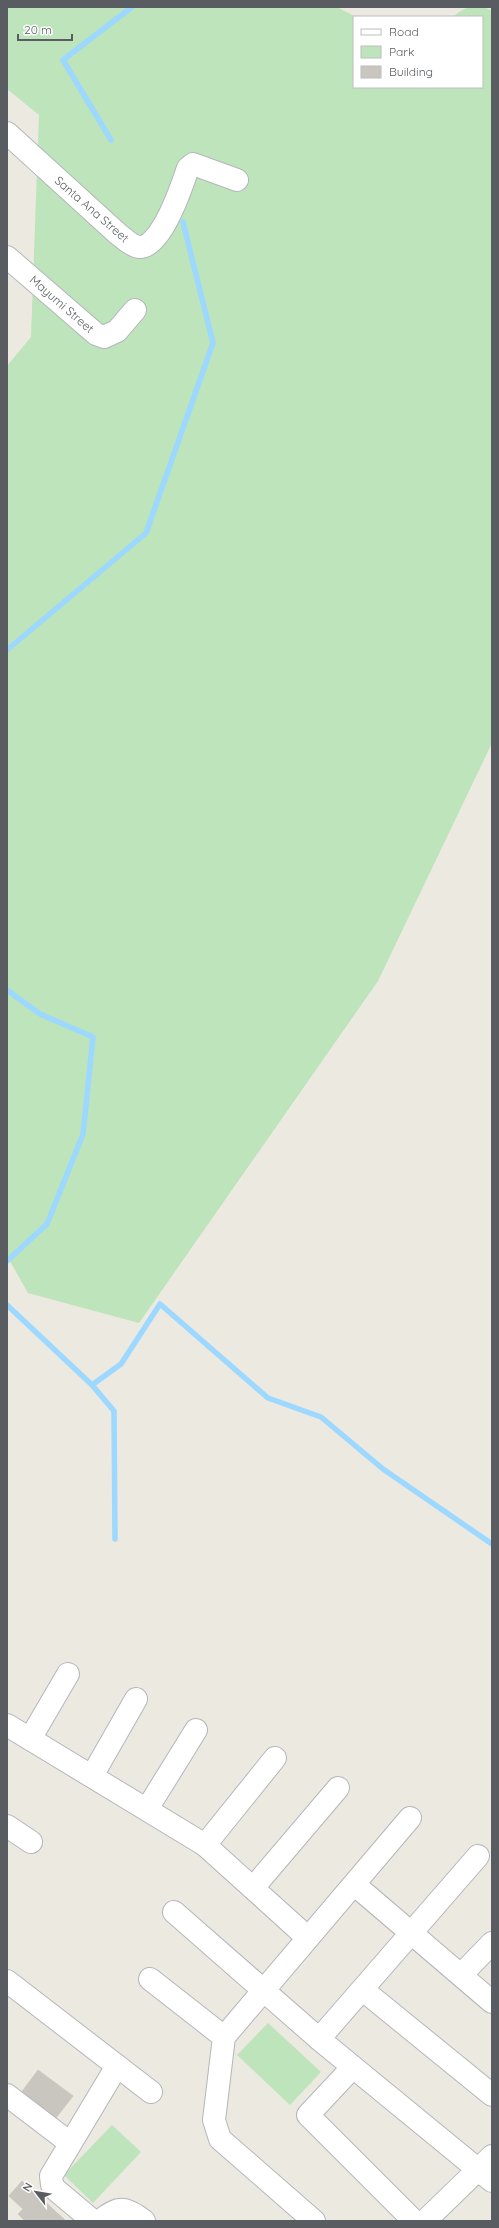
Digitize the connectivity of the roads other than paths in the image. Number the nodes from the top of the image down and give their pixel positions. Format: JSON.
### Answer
{"nodes":[{"id":1,"x":7,"y":133,"type":"edge"},
{"id":2,"x":237,"y":180,"type":"dead end"},
{"id":3,"x":7,"y":257,"type":"edge"},
{"id":4,"x":135,"y":310,"type":"dead end"},
{"id":5,"x":68,"y":1674,"type":"dead end"},
{"id":6,"x":136,"y":1699,"type":"dead end"},
{"id":7,"x":7,"y":1725,"type":"edge"},
{"id":8,"x":196,"y":1730,"type":"dead end"},
{"id":9,"x":30,"y":1738,"type":"junction"},
{"id":10,"x":276,"y":1758,"type":"dead end"},
{"id":11,"x":92,"y":1776,"type":"junction"},
{"id":12,"x":338,"y":1788,"type":"dead end"},
{"id":13,"x":147,"y":1809,"type":"junction"},
{"id":14,"x":410,"y":1818,"type":"dead end"},
{"id":15,"x":7,"y":1826,"type":"edge"},
{"id":16,"x":31,"y":1842,"type":"dead end"},
{"id":17,"x":205,"y":1845,"type":"junction"},
{"id":18,"x":478,"y":1856,"type":"dead end"},
{"id":19,"x":355,"y":1885,"type":"junction"},
{"id":20,"x":253,"y":1888,"type":"junction"},
{"id":21,"x":174,"y":1912,"type":"dead end"},
{"id":22,"x":412,"y":1932,"type":"junction"},
{"id":23,"x":308,"y":1938,"type":"junction"},
{"id":24,"x":492,"y":1943,"type":"edge"},
{"id":25,"x":462,"y":1975,"type":"junction"},
{"id":26,"x":150,"y":1979,"type":"dead end"},
{"id":27,"x":7,"y":1982,"type":"edge"},
{"id":28,"x":363,"y":1990,"type":"junction"},
{"id":29,"x":262,"y":1992,"type":"junction"},
{"id":30,"x":492,"y":2002,"type":"edge"},
{"id":31,"x":224,"y":2038,"type":"junction"},
{"id":32,"x":319,"y":2039,"type":"junction"},
{"id":33,"x":117,"y":2066,"type":"junction"},
{"id":34,"x":353,"y":2067,"type":"junction"},
{"id":35,"x":151,"y":2092,"type":"dead end"},
{"id":36,"x":7,"y":2095,"type":"edge"},
{"id":37,"x":492,"y":2095,"type":"edge"},
{"id":38,"x":70,"y":2143,"type":"junction"},
{"id":39,"x":488,"y":2169,"type":"edge"},
{"id":40,"x":93,"y":2221,"type":"edge"},
{"id":41,"x":100,"y":2221,"type":"edge"},
{"id":42,"x":144,"y":2221,"type":"edge"},
{"id":43,"x":314,"y":2221,"type":"edge"},
{"id":44,"x":414,"y":2221,"type":"edge"},
{"id":45,"x":426,"y":2221,"type":"edge"}],
"edges":[{"from":1,"to":2,"type":"street","name":"Santa Ana Street"},
{"from":3,"to":4,"type":"street","name":"Mayumi Street"},
{"from":5,"to":9,"type":"street"},
{"from":6,"to":11,"type":"street"},
{"from":7,"to":9,"type":"street"},
{"from":8,"to":13,"type":"street"},
{"from":9,"to":11,"type":"street"},
{"from":10,"to":17,"type":"street"},
{"from":11,"to":13,"type":"street"},
{"from":12,"to":20,"type":"street"},
{"from":13,"to":17,"type":"street"},
{"from":14,"to":19,"type":"street"},
{"from":15,"to":16,"type":"street"},
{"from":17,"to":20,"type":"street"},
{"from":18,"to":22,"type":"street"},
{"from":19,"to":22,"type":"street"},
{"from":19,"to":23,"type":"street"},
{"from":20,"to":23,"type":"street"},
{"from":21,"to":29,"type":"street"},
{"from":22,"to":25,"type":"street"},
{"from":22,"to":28,"type":"street"},
{"from":23,"to":29,"type":"street"},
{"from":24,"to":25,"type":"street"},
{"from":25,"to":30,"type":"street"},
{"from":26,"to":31,"type":"street"},
{"from":27,"to":33,"type":"street"},
{"from":28,"to":32,"type":"street"},
{"from":28,"to":37,"type":"street"},
{"from":29,"to":31,"type":"street"},
{"from":29,"to":32,"type":"street"},
{"from":31,"to":43,"type":"street"},
{"from":32,"to":34,"type":"street"},
{"from":33,"to":35,"type":"street"},
{"from":33,"to":38,"type":"street"},
{"from":34,"to":39,"type":"street"},
{"from":34,"to":44,"type":"street"},
{"from":36,"to":38,"type":"street"},
{"from":38,"to":40,"type":"street"},
{"from":39,"to":45,"type":"street"},
{"from":41,"to":42,"type":"street"}]}
